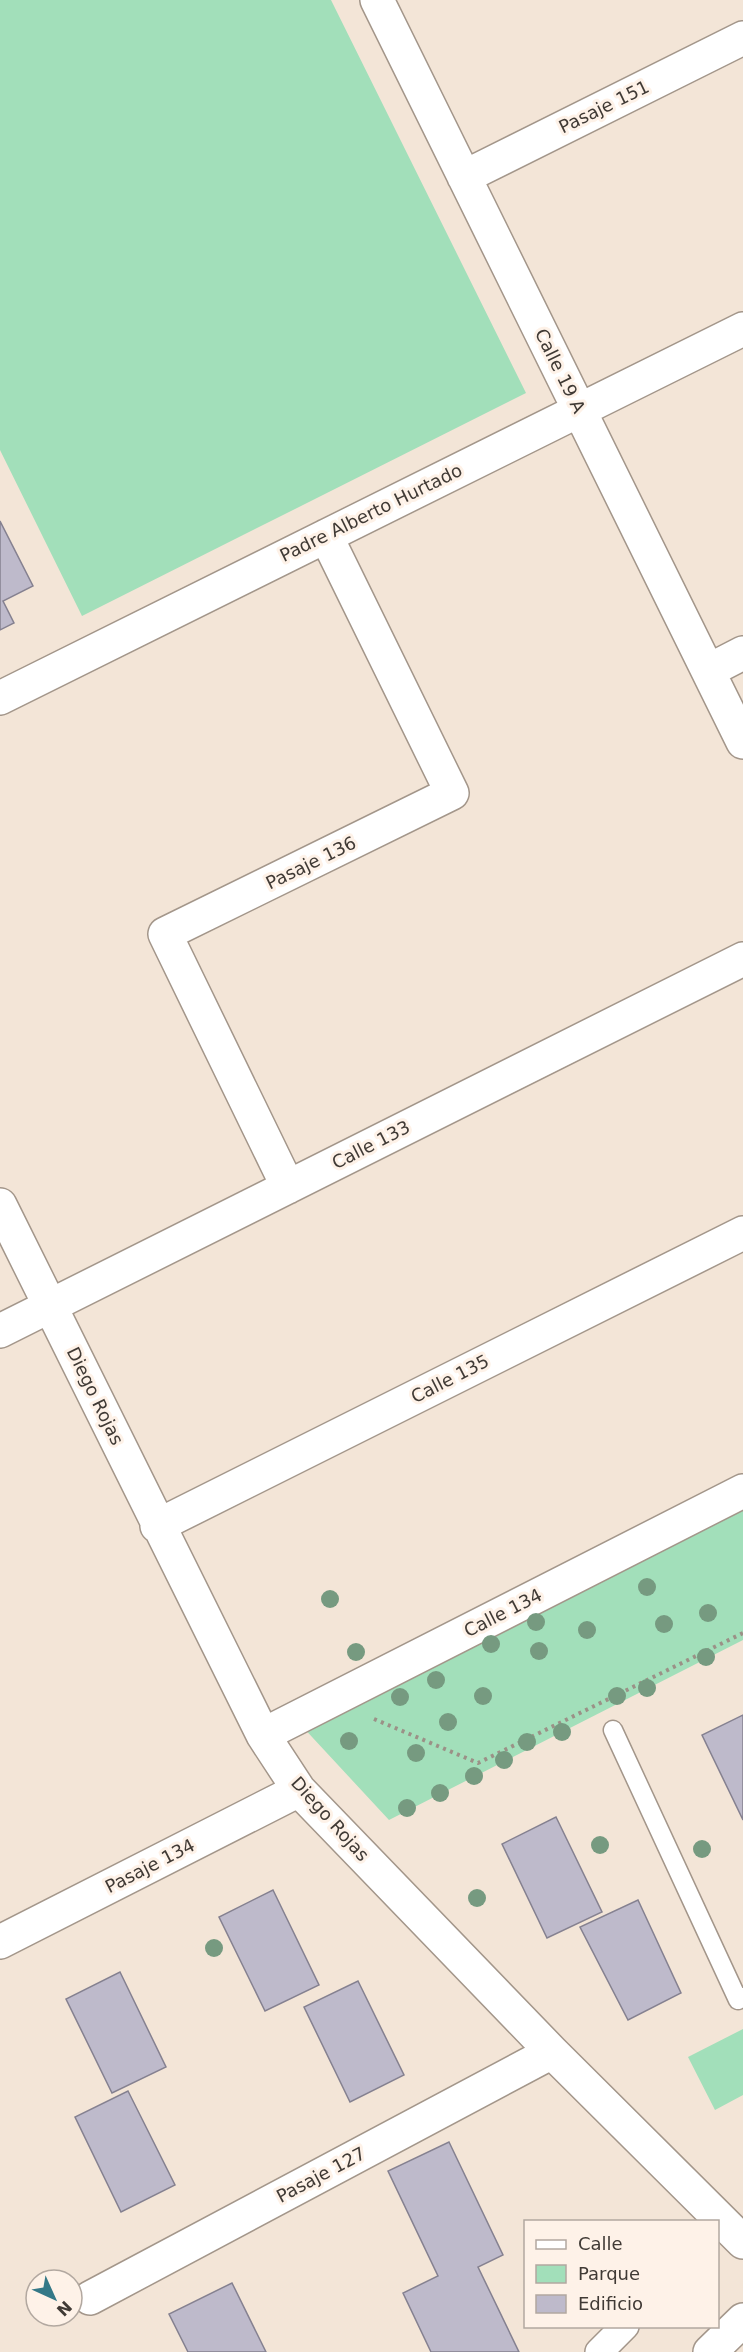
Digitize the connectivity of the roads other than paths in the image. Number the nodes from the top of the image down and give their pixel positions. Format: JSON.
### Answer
{"nodes":[{"id":1,"x":377,"y":0,"type":"edge"},
{"id":2,"x":743,"y":38,"type":"edge"},
{"id":3,"x":464,"y":177,"type":"junction"},
{"id":4,"x":743,"y":329,"type":"edge"},
{"id":5,"x":579,"y":411,"type":"junction"},
{"id":6,"x":326,"y":536,"type":"junction"},
{"id":7,"x":743,"y":653,"type":"edge"},
{"id":8,"x":708,"y":671,"type":"junction"},
{"id":9,"x":0,"y":698,"type":"edge"},
{"id":10,"x":743,"y":742,"type":"edge"},
{"id":11,"x":743,"y":959,"type":"edge"},
{"id":12,"x":288,"y":1187,"type":"junction"},
{"id":13,"x":0,"y":1205,"type":"edge"},
{"id":14,"x":743,"y":1233,"type":"edge"},
{"id":15,"x":51,"y":1305,"type":"junction"},
{"id":16,"x":0,"y":1331,"type":"edge"},
{"id":17,"x":743,"y":1491,"type":"edge"},
{"id":18,"x":158,"y":1526,"type":"junction"},
{"id":19,"x":613,"y":1730,"type":"dead end"},
{"id":20,"x":263,"y":1735,"type":"junction"},
{"id":21,"x":299,"y":1790,"type":"junction"},
{"id":22,"x":0,"y":1942,"type":"edge"},
{"id":23,"x":743,"y":1997,"type":"edge"},
{"id":24,"x":552,"y":2052,"type":"junction"},
{"id":25,"x":733,"y":2230,"type":"edge"},
{"id":26,"x":90,"y":2298,"type":"dead end"},
{"id":27,"x":743,"y":2320,"type":"edge"},
{"id":28,"x":623,"y":2328,"type":"edge"},
{"id":29,"x":599,"y":2352,"type":"edge"},
{"id":30,"x":710,"y":2352,"type":"edge"}],
"edges":[{"from":1,"to":3,"type":"street","name":"Calle 19 A"},
{"from":2,"to":3,"type":"street","name":"Pasaje 151"},
{"from":3,"to":5,"type":"street","name":"Calle 19 A"},
{"from":4,"to":5,"type":"street","name":"Padre Alberto Hurtado"},
{"from":5,"to":6,"type":"street","name":"Padre Alberto Hurtado"},
{"from":5,"to":8,"type":"street","name":"Calle 19 A"},
{"from":6,"to":9,"type":"street","name":"Padre Alberto Hurtado"},
{"from":6,"to":12,"type":"street","name":"Pasaje 136"},
{"from":7,"to":8,"type":"street"},
{"from":8,"to":10,"type":"street","name":"Calle 19 A"},
{"from":11,"to":12,"type":"street","name":"Calle 133"},
{"from":12,"to":15,"type":"street","name":"Calle 133"},
{"from":13,"to":15,"type":"street","name":"Diego Rojas"},
{"from":14,"to":18,"type":"street","name":"Calle 135"},
{"from":15,"to":16,"type":"street","name":"Calle 133"},
{"from":15,"to":18,"type":"street","name":"Diego Rojas"},
{"from":17,"to":20,"type":"street","name":"Calle 134"},
{"from":18,"to":20,"type":"street","name":"Diego Rojas"},
{"from":19,"to":23,"type":"lane"},
{"from":20,"to":21,"type":"street","name":"Diego Rojas"},
{"from":21,"to":22,"type":"street","name":"Pasaje 134"},
{"from":21,"to":24,"type":"street","name":"Diego Rojas"},
{"from":24,"to":25,"type":"street","name":"Diego Rojas"},
{"from":24,"to":26,"type":"street","name":"Pasaje 127"},
{"from":27,"to":30,"type":"street"},
{"from":28,"to":29,"type":"street"}]}
